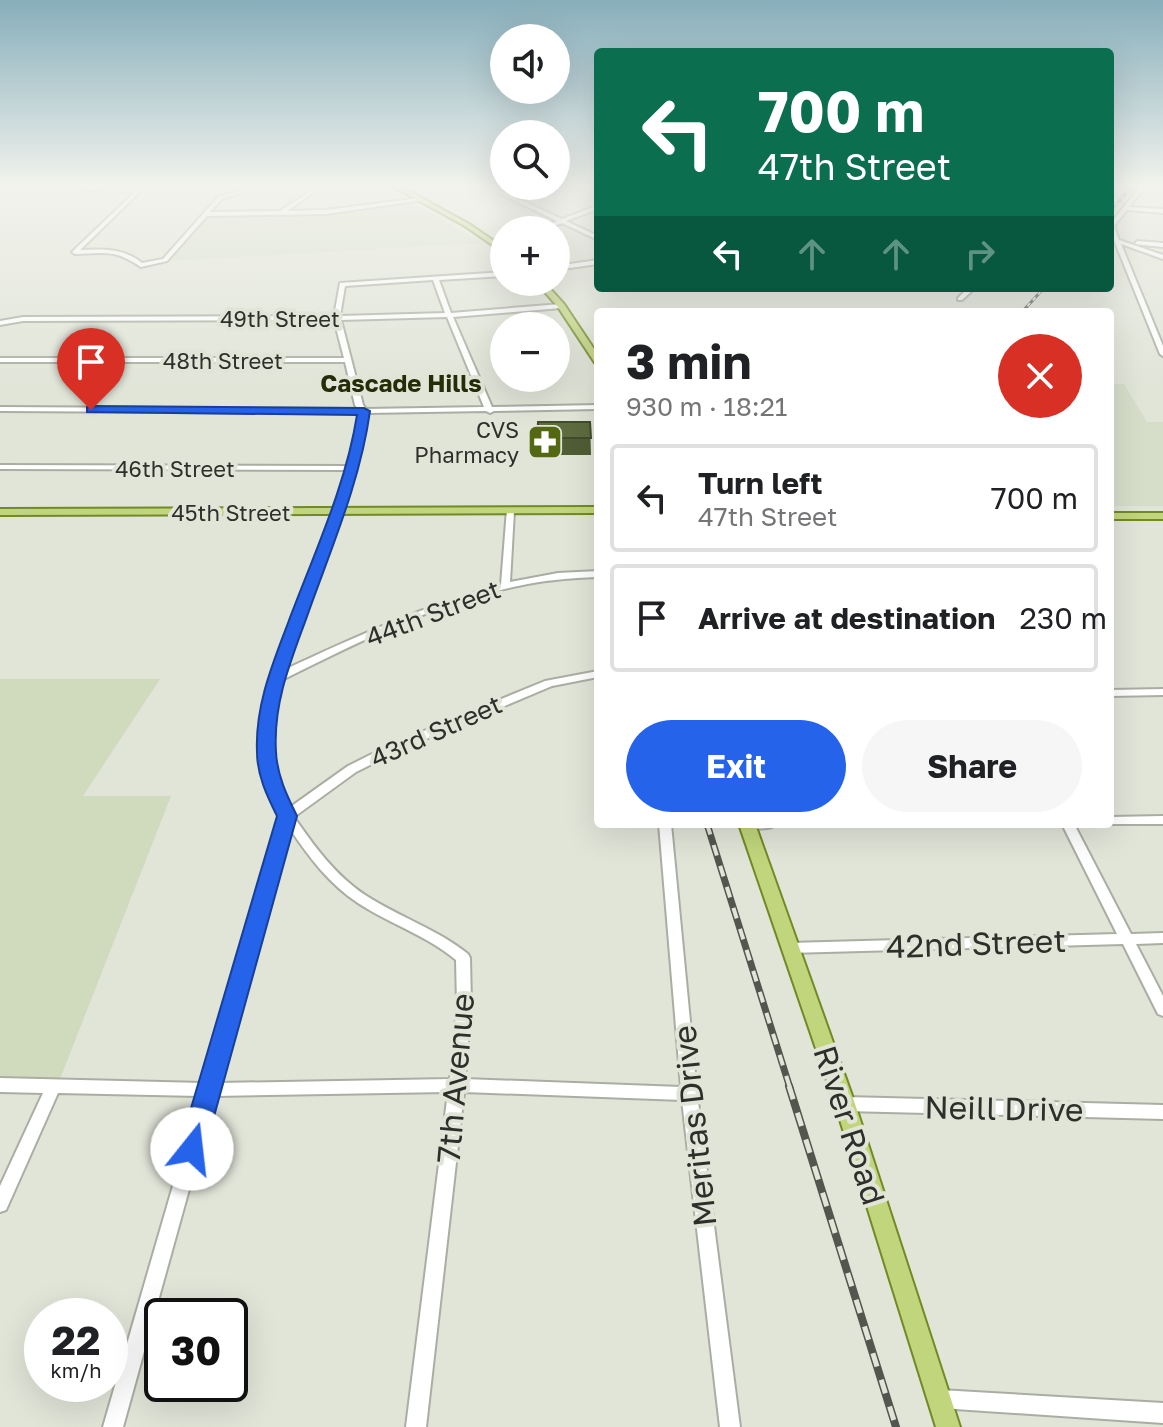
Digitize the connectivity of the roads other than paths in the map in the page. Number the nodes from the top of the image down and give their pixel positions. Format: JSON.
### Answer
{"nodes":[{"id":1,"x":127,"y":254,"type":"edge"},
{"id":2,"x":168,"y":254,"type":"edge"},
{"id":3,"x":1122,"y":254,"type":"edge"},
{"id":4,"x":594,"y":263,"type":"edge"},
{"id":5,"x":570,"y":266,"type":"edge"},
{"id":6,"x":490,"y":275,"type":"edge"},
{"id":7,"x":436,"y":279,"type":"junction"},
{"id":8,"x":968,"y":292,"type":"edge"},
{"id":9,"x":552,"y":296,"type":"edge"},
{"id":10,"x":960,"y":299,"type":"dead end"},
{"id":11,"x":561,"y":306,"type":"junction"},
{"id":12,"x":449,"y":315,"type":"junction"},
{"id":13,"x":337,"y":318,"type":"junction"},
{"id":14,"x":0,"y":323,"type":"edge"},
{"id":15,"x":1163,"y":354,"type":"edge"},
{"id":16,"x":594,"y":355,"type":"edge"},
{"id":17,"x":0,"y":360,"type":"edge"},
{"id":18,"x":349,"y":360,"type":"junction"},
{"id":19,"x":594,"y":407,"type":"edge"},
{"id":20,"x":0,"y":409,"type":"edge"},
{"id":21,"x":364,"y":411,"type":"junction"},
{"id":22,"x":490,"y":411,"type":"junction"},
{"id":23,"x":0,"y":467,"type":"edge"},
{"id":24,"x":350,"y":468,"type":"junction"},
{"id":25,"x":336,"y":511,"type":"junction"},
{"id":26,"x":510,"y":511,"type":"junction"},
{"id":27,"x":0,"y":512,"type":"edge"},
{"id":28,"x":594,"y":512,"type":"edge"},
{"id":29,"x":1114,"y":516,"type":"edge"},
{"id":30,"x":1163,"y":516,"type":"edge"},
{"id":31,"x":594,"y":574,"type":"edge"},
{"id":32,"x":505,"y":584,"type":"junction"},
{"id":33,"x":594,"y":675,"type":"edge"},
{"id":34,"x":275,"y":679,"type":"junction"},
{"id":35,"x":1163,"y":692,"type":"edge"},
{"id":36,"x":1114,"y":693,"type":"edge"},
{"id":37,"x":287,"y":816,"type":"junction"},
{"id":38,"x":1163,"y":820,"type":"edge"},
{"id":39,"x":1114,"y":821,"type":"edge"},
{"id":40,"x":665,"y":828,"type":"edge"},
{"id":41,"x":748,"y":828,"type":"edge"},
{"id":42,"x":1070,"y":828,"type":"edge"},
{"id":43,"x":1163,"y":938,"type":"edge"},
{"id":44,"x":1126,"y":939,"type":"junction"},
{"id":45,"x":789,"y":948,"type":"junction"},
{"id":46,"x":1163,"y":1010,"type":"edge"},
{"id":47,"x":0,"y":1085,"type":"edge"},
{"id":48,"x":457,"y":1085,"type":"junction"},
{"id":49,"x":53,"y":1087,"type":"junction"},
{"id":50,"x":208,"y":1090,"type":"junction"},
{"id":51,"x":689,"y":1094,"type":"junction"},
{"id":52,"x":845,"y":1104,"type":"junction"},
{"id":53,"x":1163,"y":1112,"type":"edge"},
{"id":54,"x":0,"y":1204,"type":"edge"},
{"id":55,"x":939,"y":1399,"type":"junction"},
{"id":56,"x":1163,"y":1413,"type":"edge"},
{"id":57,"x":113,"y":1427,"type":"edge"},
{"id":58,"x":416,"y":1427,"type":"edge"},
{"id":59,"x":730,"y":1427,"type":"edge"},
{"id":60,"x":948,"y":1427,"type":"edge"}],
"edges":[{"from":1,"to":2,"type":"street"},
{"from":3,"to":15,"type":"street"},
{"from":4,"to":5,"type":"street"},
{"from":6,"to":7,"type":"street"},
{"from":7,"to":12,"type":"street"},
{"from":7,"to":13,"type":"street"},
{"from":8,"to":10,"type":"street"},
{"from":9,"to":11,"type":"main road"},
{"from":11,"to":12,"type":"street","name":"49th Street"},
{"from":11,"to":16,"type":"main road"},
{"from":12,"to":13,"type":"street","name":"49th Street"},
{"from":12,"to":22,"type":"street"},
{"from":13,"to":14,"type":"street","name":"49th Street"},
{"from":13,"to":18,"type":"street"},
{"from":17,"to":18,"type":"street","name":"48th Street"},
{"from":18,"to":21,"type":"street"},
{"from":19,"to":22,"type":"street"},
{"from":20,"to":21,"type":"street"},
{"from":21,"to":22,"type":"street"},
{"from":21,"to":24,"type":"street"},
{"from":23,"to":24,"type":"street","name":"46th Street"},
{"from":24,"to":25,"type":"street"},
{"from":25,"to":26,"type":"main road","name":"45th Street"},
{"from":25,"to":27,"type":"main road","name":"45th Street"},
{"from":25,"to":34,"type":"street"},
{"from":26,"to":28,"type":"main road","name":"45th Street"},
{"from":26,"to":32,"type":"street"},
{"from":29,"to":30,"type":"main road"},
{"from":31,"to":32,"type":"street","name":"44th Street"},
{"from":32,"to":34,"type":"street","name":"44th Street"},
{"from":33,"to":37,"type":"street","name":"43rd Street"},
{"from":34,"to":37,"type":"street"},
{"from":35,"to":36,"type":"street"},
{"from":37,"to":48,"type":"street","name":"7th Avenue"},
{"from":37,"to":50,"type":"street"},
{"from":38,"to":39,"type":"street"},
{"from":40,"to":51,"type":"street","name":"Meritas Drive"},
{"from":41,"to":45,"type":"main road","name":"River Road"},
{"from":42,"to":44,"type":"street"},
{"from":43,"to":44,"type":"street","name":"42nd Street"},
{"from":44,"to":45,"type":"street","name":"42nd Street"},
{"from":44,"to":46,"type":"street"},
{"from":45,"to":52,"type":"main road","name":"River Road"},
{"from":47,"to":49,"type":"street"},
{"from":48,"to":50,"type":"street"},
{"from":48,"to":51,"type":"street"},
{"from":48,"to":58,"type":"street","name":"7th Avenue"},
{"from":49,"to":50,"type":"street"},
{"from":49,"to":54,"type":"street"},
{"from":50,"to":57,"type":"street"},
{"from":51,"to":59,"type":"street","name":"Meritas Drive"},
{"from":52,"to":53,"type":"street","name":"Neill Drive"},
{"from":52,"to":55,"type":"main road","name":"River Road"},
{"from":55,"to":56,"type":"street"},
{"from":55,"to":60,"type":"main road","name":"River Road"}]}
